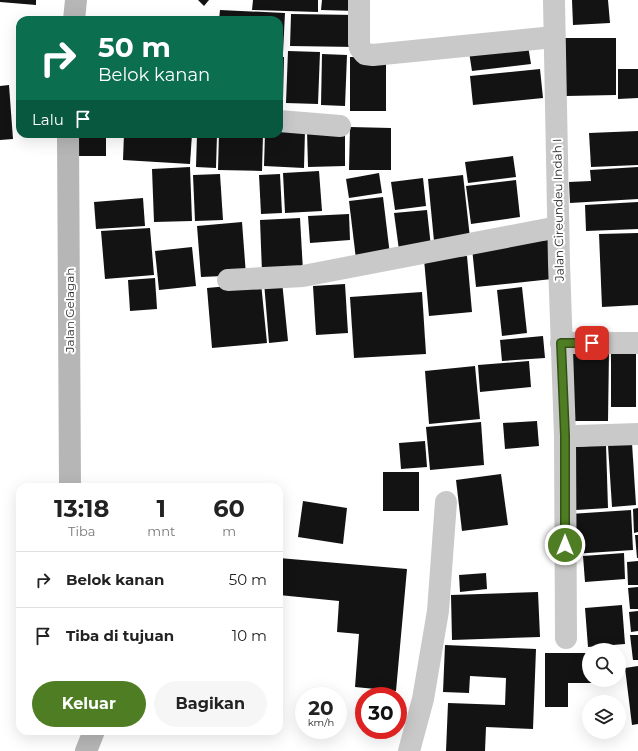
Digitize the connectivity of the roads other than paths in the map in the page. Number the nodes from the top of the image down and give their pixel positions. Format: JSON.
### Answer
{"nodes":[{"id":1,"x":76,"y":0,"type":"edge"},
{"id":2,"x":359,"y":0,"type":"edge"},
{"id":3,"x":554,"y":0,"type":"edge"},
{"id":4,"x":74,"y":16,"type":"edge"},
{"id":5,"x":554,"y":37,"type":"junction"},
{"id":6,"x":283,"y":121,"type":"edge"},
{"id":7,"x":340,"y":126,"type":"dead end"},
{"id":8,"x":68,"y":138,"type":"edge"},
{"id":9,"x":558,"y":227,"type":"junction"},
{"id":10,"x":228,"y":280,"type":"dead end"},
{"id":11,"x":561,"y":343,"type":"junction"},
{"id":12,"x":638,"y":343,"type":"edge"},
{"id":13,"x":638,"y":434,"type":"edge"},
{"id":14,"x":577,"y":436,"type":"dead end"},
{"id":15,"x":70,"y":483,"type":"edge"},
{"id":16,"x":446,"y":502,"type":"dead end"},
{"id":17,"x":566,"y":638,"type":"dead end"},
{"id":18,"x":92,"y":735,"type":"edge"},
{"id":19,"x":86,"y":751,"type":"edge"},
{"id":20,"x":409,"y":751,"type":"edge"}],
"edges":[{"from":1,"to":4,"type":"street"},
{"from":2,"to":5,"type":"street"},
{"from":3,"to":5,"type":"street","name":"Jalan Cireundeu Indah I"},
{"from":5,"to":9,"type":"street","name":"Jalan Cireundeu Indah I"},
{"from":6,"to":7,"type":"street"},
{"from":8,"to":15,"type":"street","name":"Jalan Gelagah"},
{"from":9,"to":10,"type":"street"},
{"from":9,"to":11,"type":"street","name":"Jalan Cireundeu Indah I"},
{"from":11,"to":12,"type":"street"},
{"from":11,"to":17,"type":"street","name":"Jalan Cireundeu Indah I"},
{"from":13,"to":14,"type":"street"},
{"from":16,"to":20,"type":"street"},
{"from":18,"to":19,"type":"street"}]}
